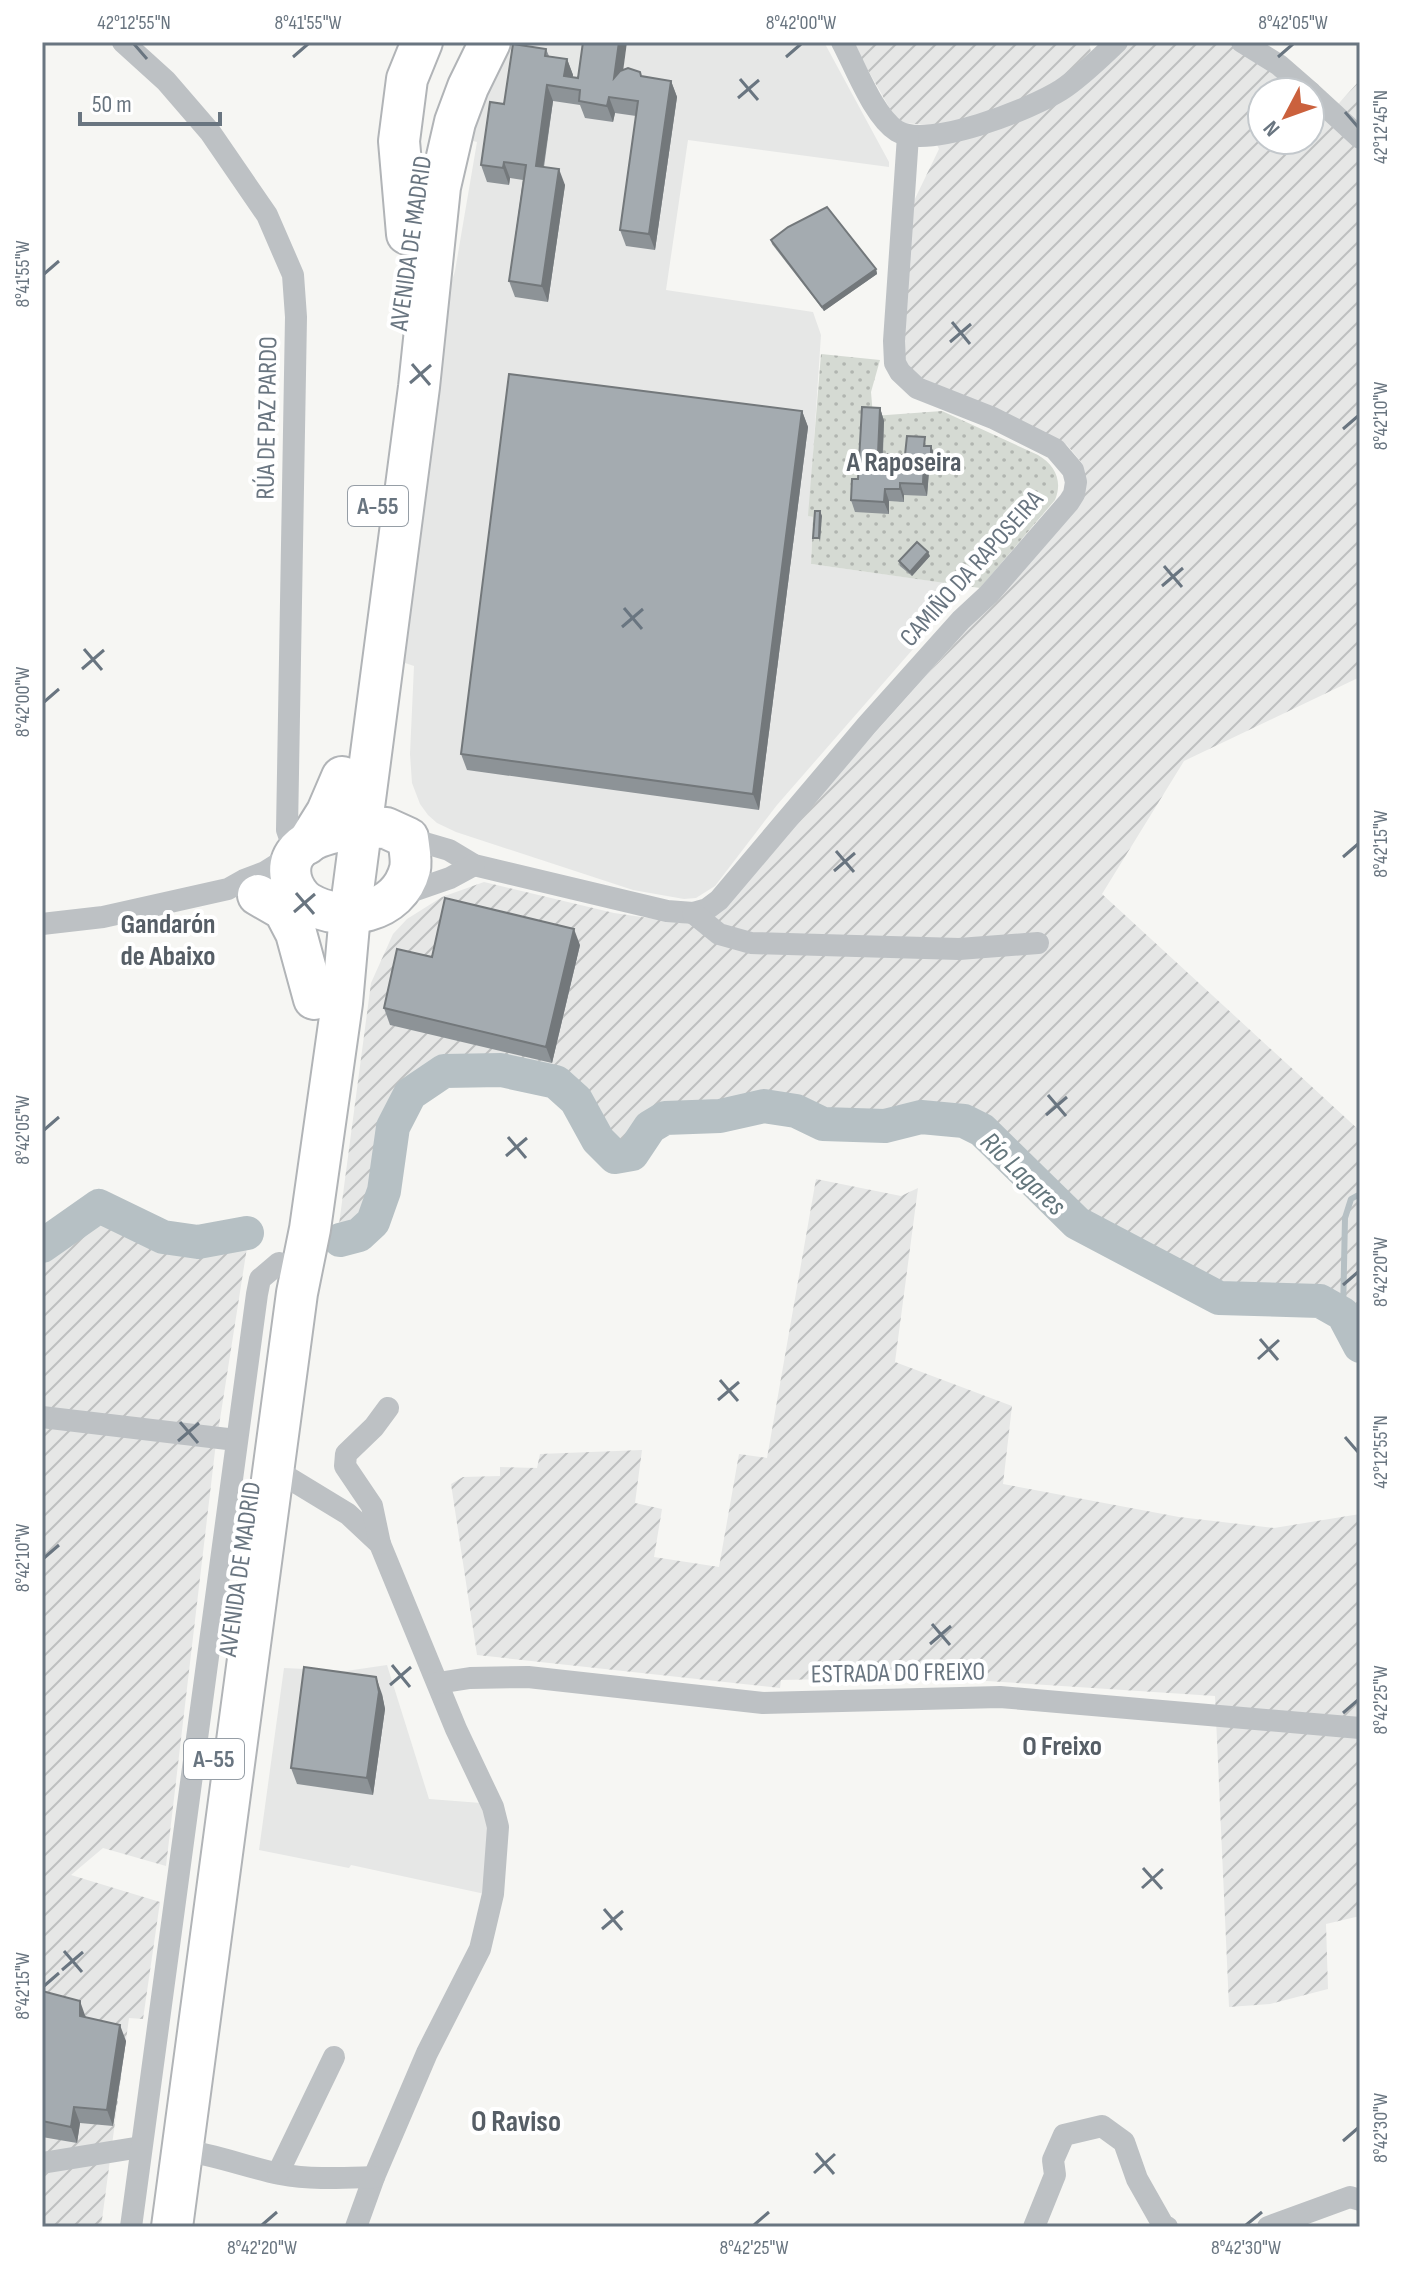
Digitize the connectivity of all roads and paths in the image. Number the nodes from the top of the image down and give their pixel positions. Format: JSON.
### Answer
{"nodes":[{"id":1,"x":123,"y":42,"type":"edge"},
{"id":2,"x":422,"y":42,"type":"edge"},
{"id":3,"x":460,"y":42,"type":"edge"},
{"id":4,"x":490,"y":42,"type":"edge"},
{"id":5,"x":842,"y":42,"type":"edge"},
{"id":6,"x":1117,"y":42,"type":"edge"},
{"id":7,"x":1242,"y":42,"type":"edge"},
{"id":8,"x":1292,"y":76,"type":"edge"},
{"id":9,"x":1326,"y":107,"type":"edge"},
{"id":10,"x":908,"y":136,"type":"junction"},
{"id":11,"x":1360,"y":138,"type":"edge"},
{"id":12,"x":407,"y":234,"type":"junction"},
{"id":13,"x":374,"y":731,"type":"junction"},
{"id":14,"x":408,"y":838,"type":"junction"},
{"id":15,"x":474,"y":865,"type":"junction"},
{"id":16,"x":303,"y":881,"type":"junction"},
{"id":17,"x":392,"y":898,"type":"junction"},
{"id":18,"x":693,"y":913,"type":"junction"},
{"id":19,"x":42,"y":924,"type":"edge"},
{"id":20,"x":1038,"y":943,"type":"dead end"},
{"id":21,"x":328,"y":1001,"type":"junction"},
{"id":22,"x":279,"y":1263,"type":"junction"},
{"id":23,"x":388,"y":1408,"type":"dead end"},
{"id":24,"x":42,"y":1417,"type":"edge"},
{"id":25,"x":236,"y":1440,"type":"junction"},
{"id":26,"x":274,"y":1469,"type":"junction"},
{"id":27,"x":380,"y":1544,"type":"junction"},
{"id":28,"x":438,"y":1683,"type":"junction"},
{"id":29,"x":1360,"y":1728,"type":"edge"},
{"id":30,"x":334,"y":2057,"type":"dead end"},
{"id":31,"x":141,"y":2147,"type":"junction"},
{"id":32,"x":182,"y":2150,"type":"junction"},
{"id":33,"x":42,"y":2163,"type":"edge"},
{"id":34,"x":278,"y":2173,"type":"junction"},
{"id":35,"x":374,"y":2177,"type":"junction"},
{"id":36,"x":1360,"y":2200,"type":"edge"},
{"id":37,"x":131,"y":2227,"type":"edge"},
{"id":38,"x":151,"y":2227,"type":"edge"},
{"id":39,"x":172,"y":2227,"type":"edge"},
{"id":40,"x":356,"y":2227,"type":"edge"},
{"id":41,"x":1034,"y":2227,"type":"edge"},
{"id":42,"x":1167,"y":2227,"type":"edge"},
{"id":43,"x":1268,"y":2227,"type":"edge"}],
"edges":[{"from":1,"to":16,"type":"street","name":"RÚA DE PAZ PARDO"},
{"from":2,"to":12,"type":"highway"},
{"from":3,"to":12,"type":"highway","name":"AVENIDA DE MADRID","number":"A-55"},
{"from":4,"to":13,"type":"highway","name":"AVENIDA DE MADRID","number":"A-55"},
{"from":5,"to":10,"type":"street"},
{"from":6,"to":10,"type":"street"},
{"from":7,"to":8,"type":"street"},
{"from":9,"to":11,"type":"street"},
{"from":10,"to":18,"type":"street","name":"CAMIÑO DA RAPOSEIRA"},
{"from":12,"to":16,"type":"highway","name":"AVENIDA DE MADRID","number":"A-55"},
{"from":13,"to":14,"type":"highway"},
{"from":13,"to":16,"type":"highway","name":"AVENIDA DE MADRID","number":"A-55"},
{"from":14,"to":15,"type":"street"},
{"from":14,"to":16,"type":"highway"},
{"from":14,"to":17,"type":"highway"},
{"from":15,"to":17,"type":"street"},
{"from":15,"to":18,"type":"street"},
{"from":16,"to":17,"type":"highway"},
{"from":16,"to":19,"type":"street"},
{"from":16,"to":21,"type":"highway","name":"AVENIDA DE MADRID","number":"A-55"},
{"from":16,"to":21,"type":"highway"},
{"from":17,"to":21,"type":"highway"},
{"from":18,"to":20,"type":"street"},
{"from":21,"to":22,"type":"highway","name":"AVENIDA DE MADRID","number":"A-55"},
{"from":21,"to":26,"type":"highway","name":"AVENIDA DE MADRID","number":"A-55"},
{"from":22,"to":25,"type":"street"},
{"from":22,"to":38,"type":"highway","name":"AVENIDA DE MADRID","number":"A-55"},
{"from":23,"to":27,"type":"street"},
{"from":24,"to":25,"type":"street"},
{"from":25,"to":31,"type":"street"},
{"from":26,"to":27,"type":"street"},
{"from":26,"to":32,"type":"highway","name":"AVENIDA DE MADRID","number":"A-55"},
{"from":27,"to":28,"type":"street"},
{"from":28,"to":29,"type":"street","name":"ESTRADA DO FREIXO"},
{"from":28,"to":35,"type":"street"},
{"from":30,"to":34,"type":"street"},
{"from":31,"to":33,"type":"street"},
{"from":31,"to":37,"type":"street"},
{"from":32,"to":34,"type":"street"},
{"from":32,"to":39,"type":"highway","name":"AVENIDA DE MADRID","number":"A-55"},
{"from":34,"to":35,"type":"street"},
{"from":35,"to":40,"type":"street"},
{"from":36,"to":43,"type":"street"},
{"from":41,"to":42,"type":"street"}]}
